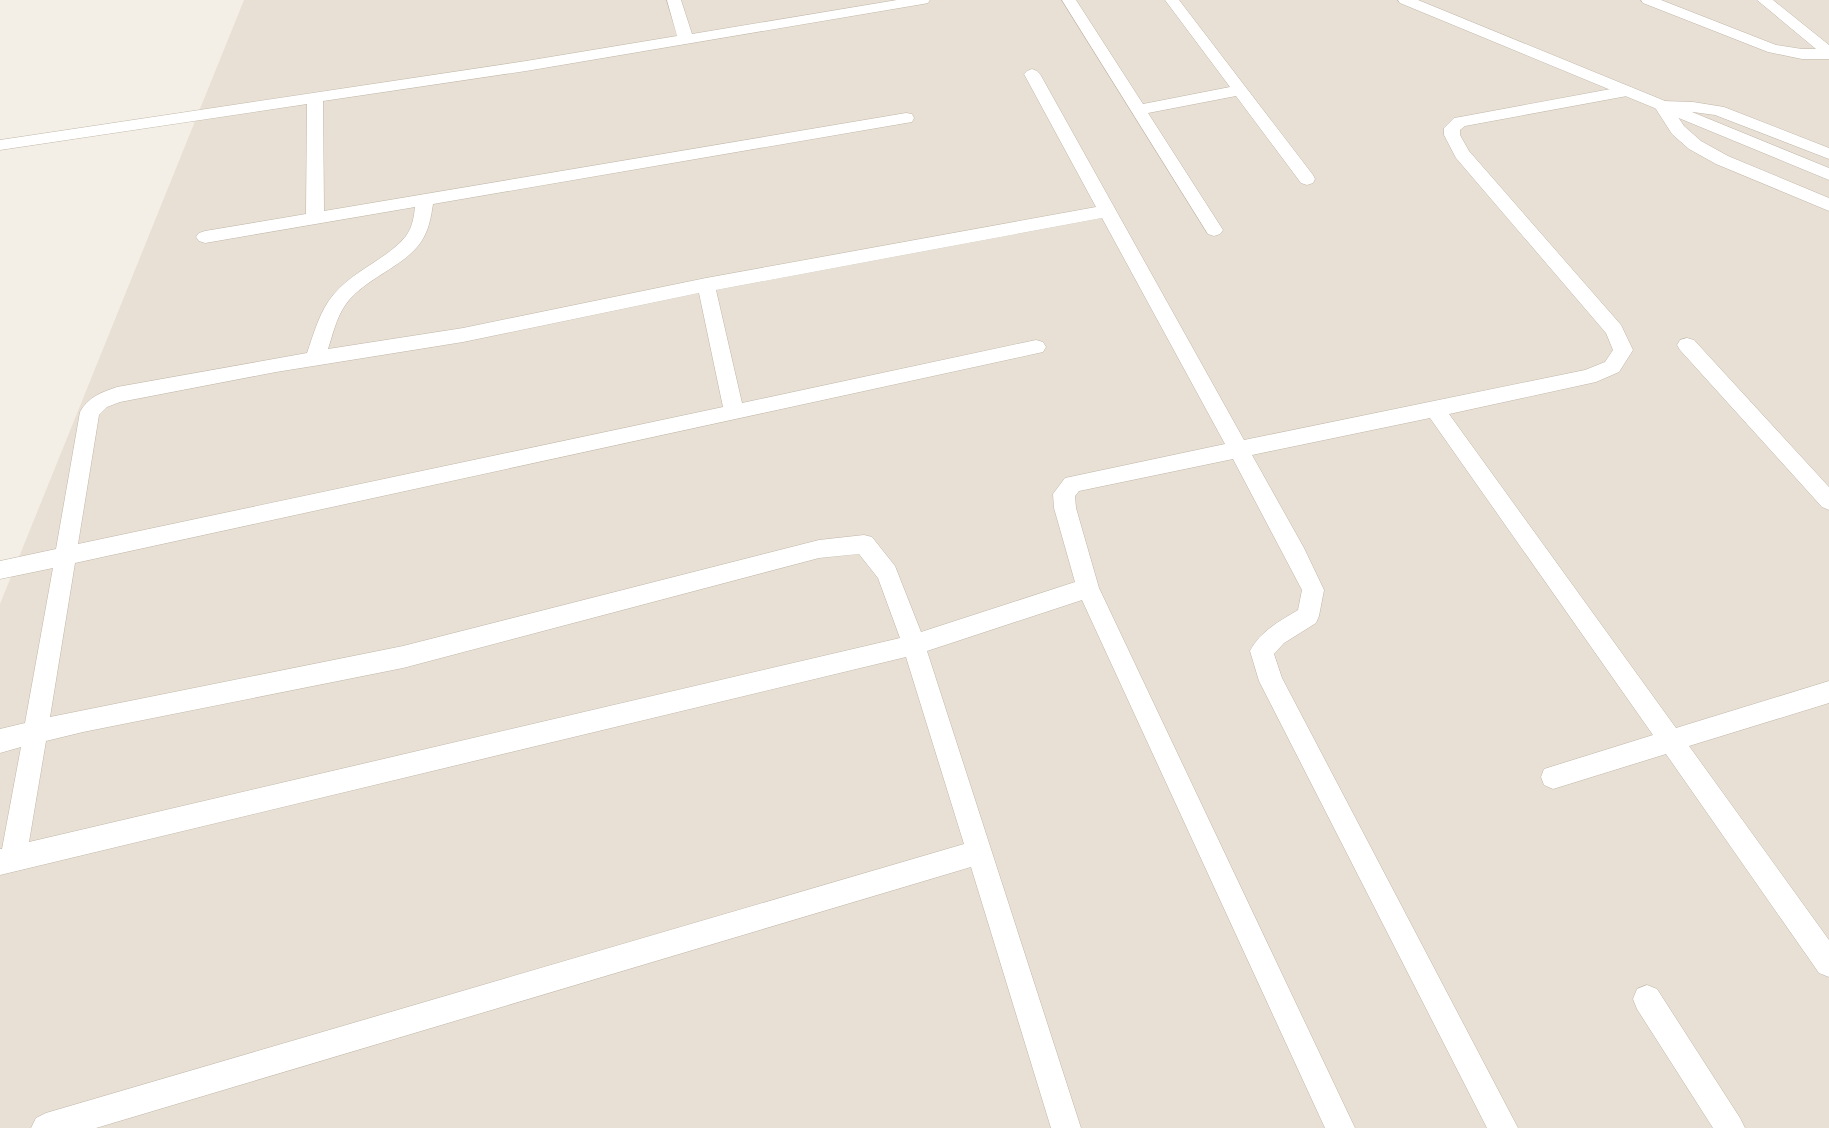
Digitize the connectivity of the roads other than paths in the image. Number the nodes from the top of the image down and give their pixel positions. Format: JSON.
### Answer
{"nodes":[{"id":1,"x":674,"y":0,"type":"edge"},
{"id":2,"x":923,"y":0,"type":"edge"},
{"id":3,"x":1069,"y":0,"type":"edge"},
{"id":4,"x":1172,"y":0,"type":"edge"},
{"id":5,"x":1405,"y":0,"type":"edge"},
{"id":6,"x":1648,"y":0,"type":"edge"},
{"id":7,"x":1764,"y":0,"type":"edge"},
{"id":8,"x":686,"y":40,"type":"junction"},
{"id":9,"x":1829,"y":53,"type":"edge"},
{"id":10,"x":1032,"y":74,"type":"dead end"},
{"id":11,"x":1240,"y":90,"type":"junction"},
{"id":12,"x":1626,"y":91,"type":"junction"},
{"id":13,"x":315,"y":98,"type":"junction"},
{"id":14,"x":1662,"y":106,"type":"junction"},
{"id":15,"x":1138,"y":110,"type":"junction"},
{"id":16,"x":906,"y":118,"type":"dead end"},
{"id":17,"x":0,"y":145,"type":"edge"},
{"id":18,"x":1829,"y":154,"type":"edge"},
{"id":19,"x":1829,"y":174,"type":"edge"},
{"id":20,"x":1307,"y":179,"type":"dead end"},
{"id":21,"x":425,"y":200,"type":"junction"},
{"id":22,"x":1829,"y":205,"type":"edge"},
{"id":23,"x":1107,"y":211,"type":"junction"},
{"id":24,"x":315,"y":219,"type":"junction"},
{"id":25,"x":1214,"y":230,"type":"dead end"},
{"id":26,"x":205,"y":237,"type":"dead end"},
{"id":27,"x":706,"y":285,"type":"junction"},
{"id":28,"x":1686,"y":345,"type":"dead end"},
{"id":29,"x":1036,"y":347,"type":"dead end"},
{"id":30,"x":315,"y":358,"type":"junction"},
{"id":31,"x":1435,"y":409,"type":"junction"},
{"id":32,"x":734,"y":412,"type":"junction"},
{"id":33,"x":1237,"y":450,"type":"junction"},
{"id":34,"x":1829,"y":501,"type":"edge"},
{"id":35,"x":64,"y":556,"type":"junction"},
{"id":36,"x":0,"y":570,"type":"edge"},
{"id":37,"x":1088,"y":588,"type":"junction"},
{"id":38,"x":914,"y":645,"type":"junction"},
{"id":39,"x":1829,"y":692,"type":"edge"},
{"id":40,"x":37,"y":731,"type":"junction"},
{"id":41,"x":0,"y":741,"type":"edge"},
{"id":42,"x":1671,"y":741,"type":"junction"},
{"id":43,"x":1553,"y":777,"type":"dead end"},
{"id":44,"x":979,"y":852,"type":"junction"},
{"id":45,"x":6,"y":861,"type":"edge"},
{"id":46,"x":1829,"y":963,"type":"edge"},
{"id":47,"x":1647,"y":999,"type":"dead end"},
{"id":48,"x":46,"y":1128,"type":"edge"},
{"id":49,"x":1066,"y":1128,"type":"edge"},
{"id":50,"x":1340,"y":1128,"type":"edge"},
{"id":51,"x":1503,"y":1128,"type":"edge"},
{"id":52,"x":1730,"y":1128,"type":"edge"}],
"edges":[{"from":1,"to":8,"type":"street"},
{"from":2,"to":8,"type":"street"},
{"from":3,"to":15,"type":"street"},
{"from":4,"to":11,"type":"street"},
{"from":5,"to":12,"type":"street"},
{"from":6,"to":9,"type":"street"},
{"from":7,"to":9,"type":"street"},
{"from":8,"to":13,"type":"street"},
{"from":10,"to":23,"type":"street"},
{"from":11,"to":15,"type":"street"},
{"from":11,"to":20,"type":"street"},
{"from":12,"to":14,"type":"street"},
{"from":12,"to":31,"type":"street"},
{"from":13,"to":17,"type":"street"},
{"from":13,"to":24,"type":"street"},
{"from":14,"to":18,"type":"street"},
{"from":14,"to":19,"type":"street"},
{"from":14,"to":22,"type":"street"},
{"from":15,"to":25,"type":"street"},
{"from":16,"to":21,"type":"street"},
{"from":21,"to":24,"type":"street"},
{"from":21,"to":30,"type":"street"},
{"from":23,"to":27,"type":"street"},
{"from":23,"to":33,"type":"street"},
{"from":24,"to":26,"type":"street"},
{"from":27,"to":30,"type":"street"},
{"from":27,"to":32,"type":"street"},
{"from":28,"to":34,"type":"street"},
{"from":29,"to":32,"type":"street"},
{"from":30,"to":35,"type":"street"},
{"from":31,"to":33,"type":"street"},
{"from":31,"to":42,"type":"street"},
{"from":32,"to":35,"type":"street"},
{"from":33,"to":37,"type":"street"},
{"from":33,"to":51,"type":"street"},
{"from":35,"to":36,"type":"street"},
{"from":35,"to":40,"type":"street"},
{"from":37,"to":38,"type":"street"},
{"from":37,"to":50,"type":"street"},
{"from":38,"to":40,"type":"street"},
{"from":38,"to":44,"type":"street"},
{"from":38,"to":45,"type":"street"},
{"from":39,"to":42,"type":"street"},
{"from":40,"to":41,"type":"street"},
{"from":40,"to":45,"type":"street"},
{"from":42,"to":43,"type":"street"},
{"from":42,"to":46,"type":"street"},
{"from":44,"to":48,"type":"street"},
{"from":44,"to":49,"type":"street"},
{"from":47,"to":52,"type":"street"}]}
